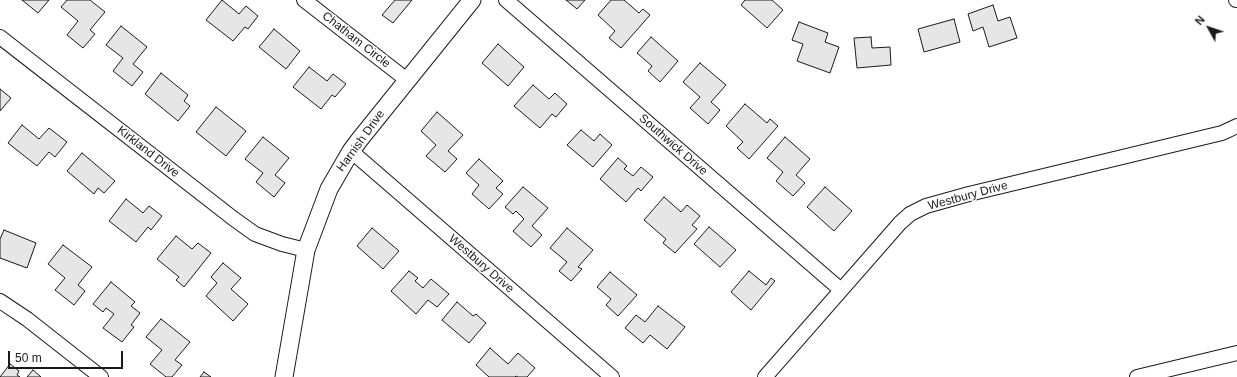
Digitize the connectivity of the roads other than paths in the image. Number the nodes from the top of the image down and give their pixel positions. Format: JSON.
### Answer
{"nodes":[{"id":1,"x":304,"y":0,"type":"edge"},
{"id":2,"x":472,"y":0,"type":"edge"},
{"id":3,"x":506,"y":0,"type":"edge"},
{"id":4,"x":0,"y":37,"type":"edge"},
{"id":5,"x":407,"y":80,"type":"junction"},
{"id":6,"x":1237,"y":126,"type":"edge"},
{"id":7,"x":351,"y":151,"type":"junction"},
{"id":8,"x":306,"y":250,"type":"junction"},
{"id":9,"x":841,"y":290,"type":"junction"},
{"id":10,"x":0,"y":301,"type":"edge"},
{"id":11,"x":1237,"y":353,"type":"edge"},
{"id":12,"x":101,"y":377,"type":"edge"},
{"id":13,"x":284,"y":377,"type":"edge"},
{"id":14,"x":612,"y":377,"type":"edge"},
{"id":15,"x":765,"y":377,"type":"edge"},
{"id":16,"x":1137,"y":377,"type":"edge"}],
"edges":[{"from":1,"to":5,"type":"street","name":"Chatham Circle"},
{"from":2,"to":5,"type":"street","name":"Harnish Drive"},
{"from":3,"to":9,"type":"street","name":"Southwick Drive"},
{"from":4,"to":8,"type":"street","name":"Kirkland Drive"},
{"from":5,"to":7,"type":"street","name":"Harnish Drive"},
{"from":6,"to":9,"type":"street","name":"Westbury Drive"},
{"from":7,"to":8,"type":"street","name":"Harnish Drive"},
{"from":7,"to":14,"type":"street","name":"Westbury Drive"},
{"from":8,"to":13,"type":"street","name":"Harnish Drive"},
{"from":9,"to":15,"type":"street","name":"Westbury Drive"},
{"from":10,"to":12,"type":"street"},
{"from":11,"to":16,"type":"street"}]}
